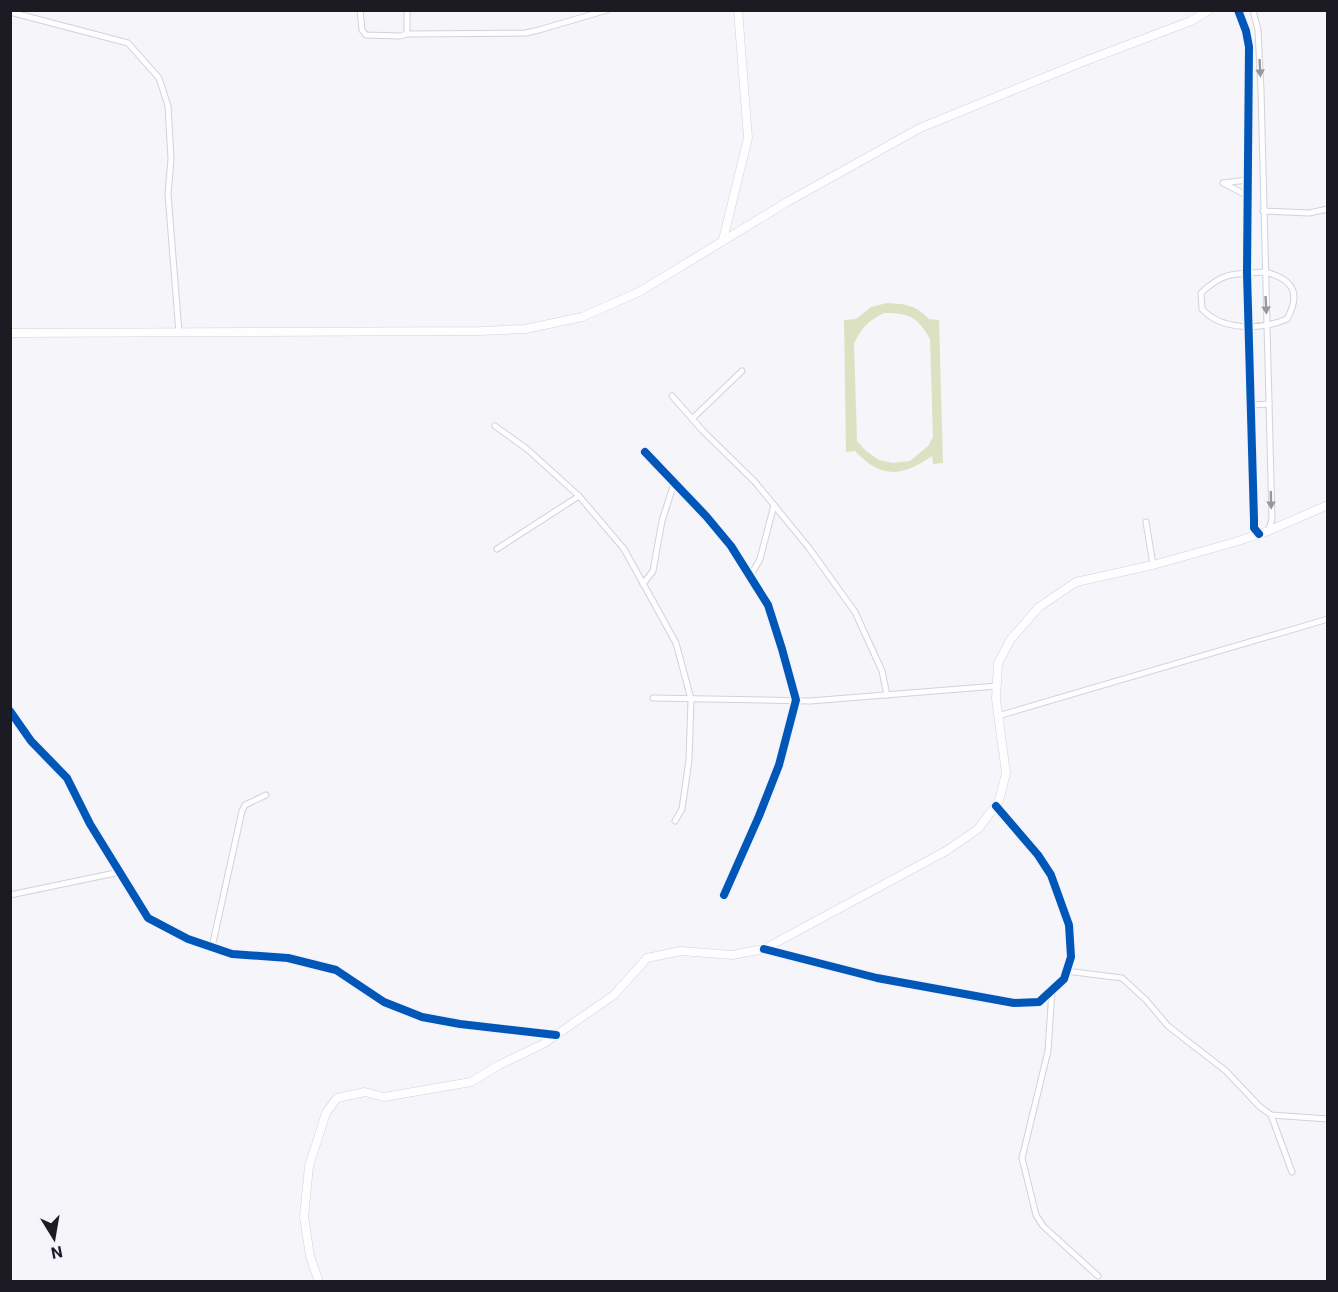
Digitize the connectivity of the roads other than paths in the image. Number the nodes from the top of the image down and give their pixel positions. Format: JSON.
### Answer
{"nodes":[{"id":1,"x":360,"y":10,"type":"edge"},
{"id":2,"x":407,"y":10,"type":"edge"},
{"id":3,"x":607,"y":10,"type":"edge"},
{"id":4,"x":738,"y":10,"type":"edge"},
{"id":5,"x":1209,"y":10,"type":"edge"},
{"id":6,"x":1238,"y":10,"type":"edge"},
{"id":7,"x":1253,"y":10,"type":"edge"},
{"id":8,"x":10,"y":12,"type":"edge"},
{"id":9,"x":407,"y":34,"type":"junction"},
{"id":10,"x":1263,"y":164,"type":"junction"},
{"id":11,"x":1248,"y":165,"type":"junction"},
{"id":12,"x":1247,"y":180,"type":"junction"},
{"id":13,"x":1246,"y":195,"type":"junction"},
{"id":14,"x":1328,"y":209,"type":"edge"},
{"id":15,"x":1263,"y":211,"type":"junction"},
{"id":16,"x":723,"y":240,"type":"junction"},
{"id":17,"x":1265,"y":272,"type":"junction"},
{"id":18,"x":1247,"y":273,"type":"junction"},
{"id":19,"x":1267,"y":324,"type":"junction"},
{"id":20,"x":1249,"y":325,"type":"junction"},
{"id":21,"x":10,"y":333,"type":"edge"},
{"id":22,"x":179,"y":333,"type":"junction"},
{"id":23,"x":742,"y":370,"type":"dead end"},
{"id":24,"x":672,"y":396,"type":"dead end"},
{"id":25,"x":1269,"y":404,"type":"junction"},
{"id":26,"x":1251,"y":405,"type":"junction"},
{"id":27,"x":693,"y":418,"type":"junction"},
{"id":28,"x":495,"y":426,"type":"dead end"},
{"id":29,"x":645,"y":452,"type":"dead end"},
{"id":30,"x":674,"y":483,"type":"junction"},
{"id":31,"x":579,"y":496,"type":"junction"},
{"id":32,"x":774,"y":505,"type":"junction"},
{"id":33,"x":1328,"y":505,"type":"edge"},
{"id":34,"x":1146,"y":522,"type":"dead end"},
{"id":35,"x":1268,"y":531,"type":"junction"},
{"id":36,"x":1259,"y":534,"type":"junction"},
{"id":37,"x":497,"y":549,"type":"dead end"},
{"id":38,"x":1153,"y":565,"type":"junction"},
{"id":39,"x":750,"y":577,"type":"junction"},
{"id":40,"x":643,"y":584,"type":"junction"},
{"id":41,"x":1328,"y":619,"type":"edge"},
{"id":42,"x":997,"y":686,"type":"junction"},
{"id":43,"x":887,"y":695,"type":"junction"},
{"id":44,"x":653,"y":698,"type":"dead end"},
{"id":45,"x":691,"y":699,"type":"junction"},
{"id":46,"x":796,"y":700,"type":"junction"},
{"id":47,"x":10,"y":711,"type":"edge"},
{"id":48,"x":998,"y":716,"type":"junction"},
{"id":49,"x":266,"y":795,"type":"dead end"},
{"id":50,"x":996,"y":806,"type":"junction"},
{"id":51,"x":675,"y":821,"type":"dead end"},
{"id":52,"x":120,"y":872,"type":"junction"},
{"id":53,"x":10,"y":895,"type":"edge"},
{"id":54,"x":724,"y":895,"type":"dead end"},
{"id":55,"x":212,"y":947,"type":"junction"},
{"id":56,"x":764,"y":949,"type":"junction"},
{"id":57,"x":1066,"y":971,"type":"junction"},
{"id":58,"x":1052,"y":990,"type":"junction"},
{"id":59,"x":556,"y":1035,"type":"junction"},
{"id":60,"x":1271,"y":1115,"type":"junction"},
{"id":61,"x":1328,"y":1119,"type":"edge"},
{"id":62,"x":1292,"y":1172,"type":"dead end"},
{"id":63,"x":1098,"y":1276,"type":"dead end"},
{"id":64,"x":319,"y":1281,"type":"edge"}],
"edges":[{"from":1,"to":9,"type":"street"},
{"from":2,"to":9,"type":"street"},
{"from":3,"to":9,"type":"street"},
{"from":4,"to":16,"type":"main road"},
{"from":5,"to":16,"type":"main road"},
{"from":6,"to":11,"type":"street"},
{"from":7,"to":10,"type":"street","one_way":true},
{"from":8,"to":22,"type":"street"},
{"from":10,"to":11,"type":"street"},
{"from":10,"to":15,"type":"street"},
{"from":11,"to":12,"type":"street"},
{"from":12,"to":13,"type":"street"},
{"from":12,"to":13,"type":"street"},
{"from":13,"to":18,"type":"street"},
{"from":14,"to":15,"type":"street"},
{"from":15,"to":17,"type":"street"},
{"from":16,"to":22,"type":"main road"},
{"from":17,"to":18,"type":"street"},
{"from":17,"to":19,"type":"street","one_way":true},
{"from":17,"to":19,"type":"street"},
{"from":18,"to":20,"type":"street"},
{"from":18,"to":20,"type":"street"},
{"from":19,"to":20,"type":"street"},
{"from":19,"to":25,"type":"street"},
{"from":20,"to":26,"type":"street"},
{"from":21,"to":22,"type":"main road"},
{"from":23,"to":27,"type":"street"},
{"from":24,"to":27,"type":"street"},
{"from":25,"to":26,"type":"street"},
{"from":25,"to":35,"type":"street","one_way":true},
{"from":26,"to":36,"type":"street"},
{"from":27,"to":32,"type":"street"},
{"from":28,"to":31,"type":"street"},
{"from":29,"to":30,"type":"street"},
{"from":30,"to":39,"type":"street"},
{"from":30,"to":40,"type":"street"},
{"from":31,"to":37,"type":"street"},
{"from":31,"to":40,"type":"street"},
{"from":32,"to":39,"type":"street"},
{"from":32,"to":43,"type":"street"},
{"from":33,"to":35,"type":"main road"},
{"from":34,"to":38,"type":"street"},
{"from":35,"to":36,"type":"main road"},
{"from":36,"to":38,"type":"main road"},
{"from":38,"to":42,"type":"main road"},
{"from":39,"to":46,"type":"street"},
{"from":40,"to":45,"type":"street"},
{"from":41,"to":48,"type":"street"},
{"from":42,"to":43,"type":"street"},
{"from":42,"to":48,"type":"main road"},
{"from":43,"to":46,"type":"street"},
{"from":44,"to":45,"type":"street"},
{"from":45,"to":46,"type":"street"},
{"from":45,"to":51,"type":"street"},
{"from":46,"to":54,"type":"street"},
{"from":47,"to":52,"type":"street"},
{"from":48,"to":50,"type":"main road"},
{"from":49,"to":55,"type":"street"},
{"from":50,"to":56,"type":"main road"},
{"from":50,"to":57,"type":"street"},
{"from":52,"to":53,"type":"street"},
{"from":52,"to":55,"type":"street"},
{"from":55,"to":59,"type":"street"},
{"from":56,"to":58,"type":"street"},
{"from":56,"to":59,"type":"main road"},
{"from":57,"to":58,"type":"street"},
{"from":57,"to":60,"type":"street"},
{"from":58,"to":63,"type":"street"},
{"from":59,"to":64,"type":"main road"},
{"from":60,"to":61,"type":"street"},
{"from":60,"to":62,"type":"street"}]}
